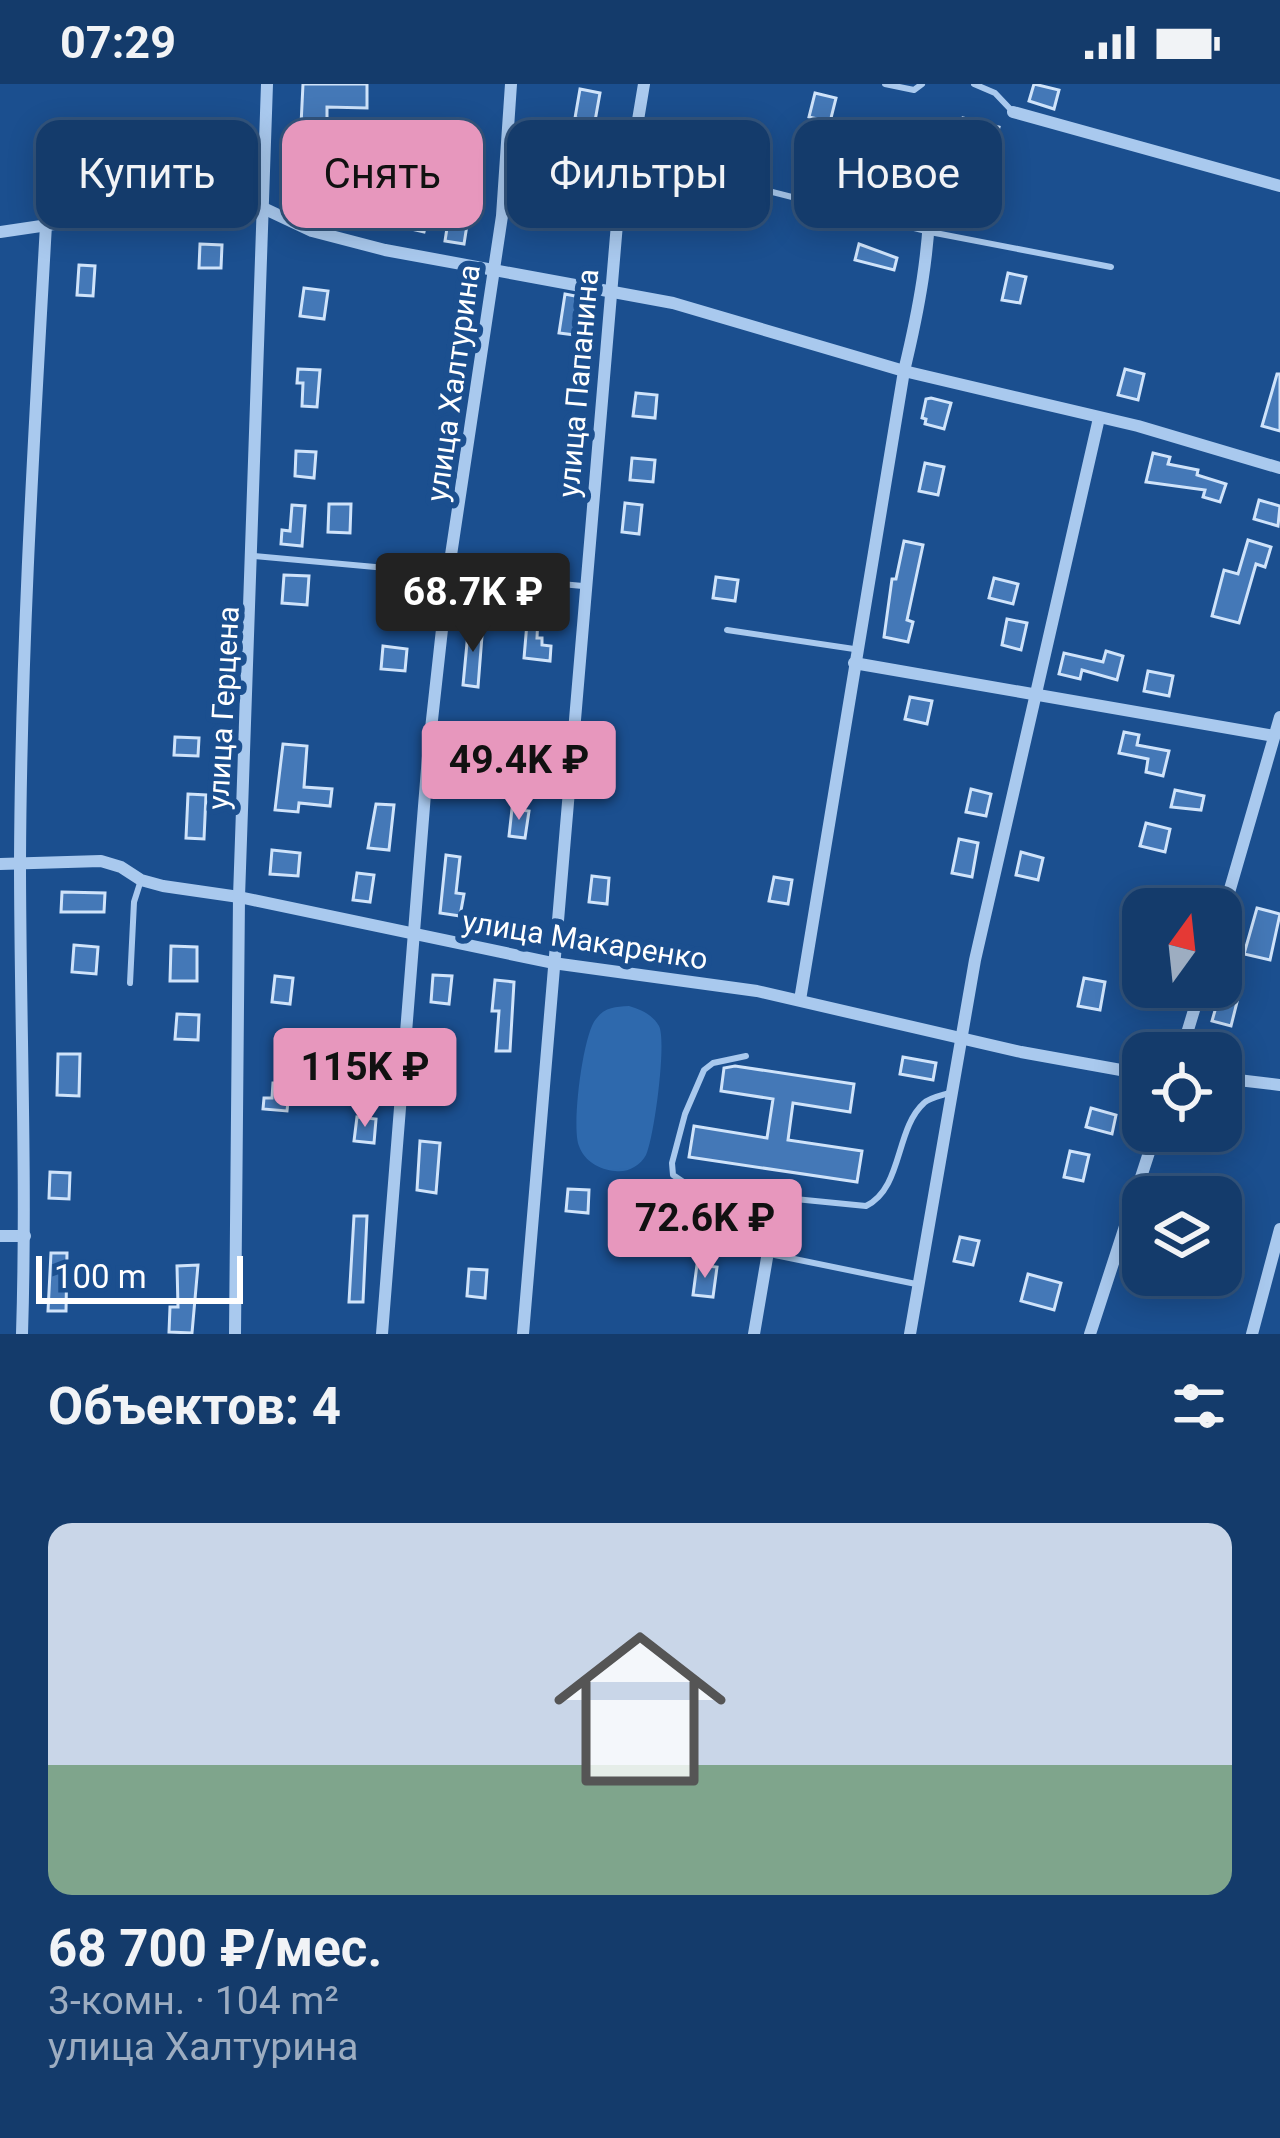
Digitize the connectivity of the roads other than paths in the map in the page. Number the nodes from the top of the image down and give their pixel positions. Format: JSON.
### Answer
{"nodes":[{"id":1,"x":267,"y":84,"type":"edge"},
{"id":2,"x":511,"y":84,"type":"edge"},
{"id":3,"x":644,"y":84,"type":"edge"},
{"id":4,"x":885,"y":84,"type":"edge"},
{"id":5,"x":922,"y":84,"type":"edge"},
{"id":6,"x":974,"y":84,"type":"edge"},
{"id":7,"x":1013,"y":112,"type":"joint"},
{"id":8,"x":638,"y":120,"type":"edge"},
{"id":9,"x":1280,"y":186,"type":"edge"},
{"id":10,"x":770,"y":191,"type":"edge"},
{"id":11,"x":258,"y":207,"type":"edge"},
{"id":12,"x":262,"y":207,"type":"junction"},
{"id":13,"x":36,"y":227,"type":"edge"},
{"id":14,"x":46,"y":228,"type":"edge"},
{"id":15,"x":616,"y":228,"type":"edge"},
{"id":16,"x":930,"y":228,"type":"edge"},
{"id":17,"x":0,"y":232,"type":"edge"},
{"id":18,"x":930,"y":232,"type":"junction"},
{"id":19,"x":1111,"y":267,"type":"dead end"},
{"id":20,"x":493,"y":272,"type":"junction"},
{"id":21,"x":610,"y":290,"type":"junction"},
{"id":22,"x":904,"y":371,"type":"junction"},
{"id":23,"x":1100,"y":418,"type":"junction"},
{"id":24,"x":1280,"y":468,"type":"edge"},
{"id":25,"x":254,"y":556,"type":"junction"},
{"id":26,"x":448,"y":575,"type":"junction"},
{"id":27,"x":583,"y":586,"type":"junction"},
{"id":28,"x":728,"y":630,"type":"dead end"},
{"id":29,"x":856,"y":656,"type":"junction"},
{"id":30,"x":1035,"y":695,"type":"junction"},
{"id":31,"x":1280,"y":717,"type":"edge"},
{"id":32,"x":1274,"y":736,"type":"junction"},
{"id":33,"x":20,"y":860,"type":"junction"},
{"id":34,"x":0,"y":864,"type":"edge"},
{"id":35,"x":141,"y":880,"type":"junction"},
{"id":36,"x":1230,"y":888,"type":"edge"},
{"id":37,"x":238,"y":898,"type":"junction"},
{"id":38,"x":413,"y":935,"type":"junction"},
{"id":39,"x":554,"y":963,"type":"junction"},
{"id":40,"x":130,"y":983,"type":"dead end"},
{"id":41,"x":800,"y":1000,"type":"junction"},
{"id":42,"x":962,"y":1039,"type":"junction"},
{"id":43,"x":746,"y":1056,"type":"dead end"},
{"id":44,"x":1122,"y":1070,"type":"edge"},
{"id":45,"x":1242,"y":1080,"type":"edge"},
{"id":46,"x":1280,"y":1084,"type":"edge"},
{"id":47,"x":952,"y":1092,"type":"junction"},
{"id":48,"x":1149,"y":1152,"type":"edge"},
{"id":49,"x":777,"y":1199,"type":"junction"},
{"id":50,"x":1280,"y":1229,"type":"edge"},
{"id":51,"x":0,"y":1236,"type":"edge"},
{"id":52,"x":25,"y":1236,"type":"junction"},
{"id":53,"x":766,"y":1253,"type":"junction"},
{"id":54,"x":919,"y":1285,"type":"junction"},
{"id":55,"x":22,"y":1334,"type":"edge"},
{"id":56,"x":235,"y":1334,"type":"edge"},
{"id":57,"x":382,"y":1334,"type":"edge"},
{"id":58,"x":523,"y":1334,"type":"edge"},
{"id":59,"x":754,"y":1334,"type":"edge"},
{"id":60,"x":910,"y":1334,"type":"edge"},
{"id":61,"x":1090,"y":1334,"type":"edge"},
{"id":62,"x":1252,"y":1334,"type":"edge"}],
"edges":[{"from":1,"to":12,"type":"street","name":"улица Герцена"},
{"from":2,"to":20,"type":"street","name":"улица Халтурина"},
{"from":3,"to":8,"type":"street","name":"улица Папанина"},
{"from":4,"to":5,"type":"lane"},
{"from":6,"to":7,"type":"lane"},
{"from":7,"to":9,"type":"street"},
{"from":10,"to":18,"type":"lane"},
{"from":11,"to":12,"type":"street"},
{"from":12,"to":20,"type":"street"},
{"from":12,"to":25,"type":"street","name":"улица Герцена"},
{"from":13,"to":17,"type":"street"},
{"from":14,"to":33,"type":"street"},
{"from":15,"to":21,"type":"street","name":"улица Папанина"},
{"from":16,"to":18,"type":"street"},
{"from":18,"to":19,"type":"lane"},
{"from":18,"to":22,"type":"street"},
{"from":20,"to":21,"type":"street"},
{"from":20,"to":26,"type":"street","name":"улица Халтурина"},
{"from":21,"to":22,"type":"street"},
{"from":21,"to":27,"type":"street","name":"улица Папанина"},
{"from":22,"to":23,"type":"street"},
{"from":22,"to":29,"type":"street"},
{"from":23,"to":24,"type":"street"},
{"from":23,"to":30,"type":"street"},
{"from":25,"to":26,"type":"lane"},
{"from":25,"to":37,"type":"street","name":"улица Герцена"},
{"from":26,"to":27,"type":"lane"},
{"from":26,"to":38,"type":"street","name":"улица Халтурина"},
{"from":27,"to":39,"type":"street","name":"улица Папанина"},
{"from":28,"to":29,"type":"lane"},
{"from":29,"to":30,"type":"street"},
{"from":29,"to":41,"type":"street"},
{"from":30,"to":32,"type":"street"},
{"from":30,"to":42,"type":"street"},
{"from":31,"to":32,"type":"street"},
{"from":32,"to":36,"type":"street"},
{"from":33,"to":34,"type":"street","name":"улица Макаренко"},
{"from":33,"to":35,"type":"street","name":"улица Макаренко"},
{"from":33,"to":52,"type":"street"},
{"from":35,"to":37,"type":"street","name":"улица Макаренко"},
{"from":35,"to":40,"type":"lane"},
{"from":37,"to":38,"type":"street","name":"улица Макаренко"},
{"from":37,"to":56,"type":"street","name":"улица Герцена"},
{"from":38,"to":39,"type":"street","name":"улица Макаренко"},
{"from":38,"to":57,"type":"street","name":"улица Халтурина"},
{"from":39,"to":41,"type":"street","name":"улица Макаренко"},
{"from":39,"to":58,"type":"street","name":"улица Папанина"},
{"from":41,"to":42,"type":"street","name":"улица Макаренко"},
{"from":42,"to":44,"type":"street","name":"улица Макаренко"},
{"from":42,"to":47,"type":"street"},
{"from":43,"to":49,"type":"lane"},
{"from":45,"to":46,"type":"street"},
{"from":47,"to":49,"type":"lane"},
{"from":47,"to":54,"type":"street"},
{"from":48,"to":61,"type":"street"},
{"from":49,"to":53,"type":"street"},
{"from":50,"to":62,"type":"street"},
{"from":51,"to":52,"type":"street"},
{"from":52,"to":55,"type":"street"},
{"from":53,"to":54,"type":"lane"},
{"from":53,"to":59,"type":"street"},
{"from":54,"to":60,"type":"street"}]}
